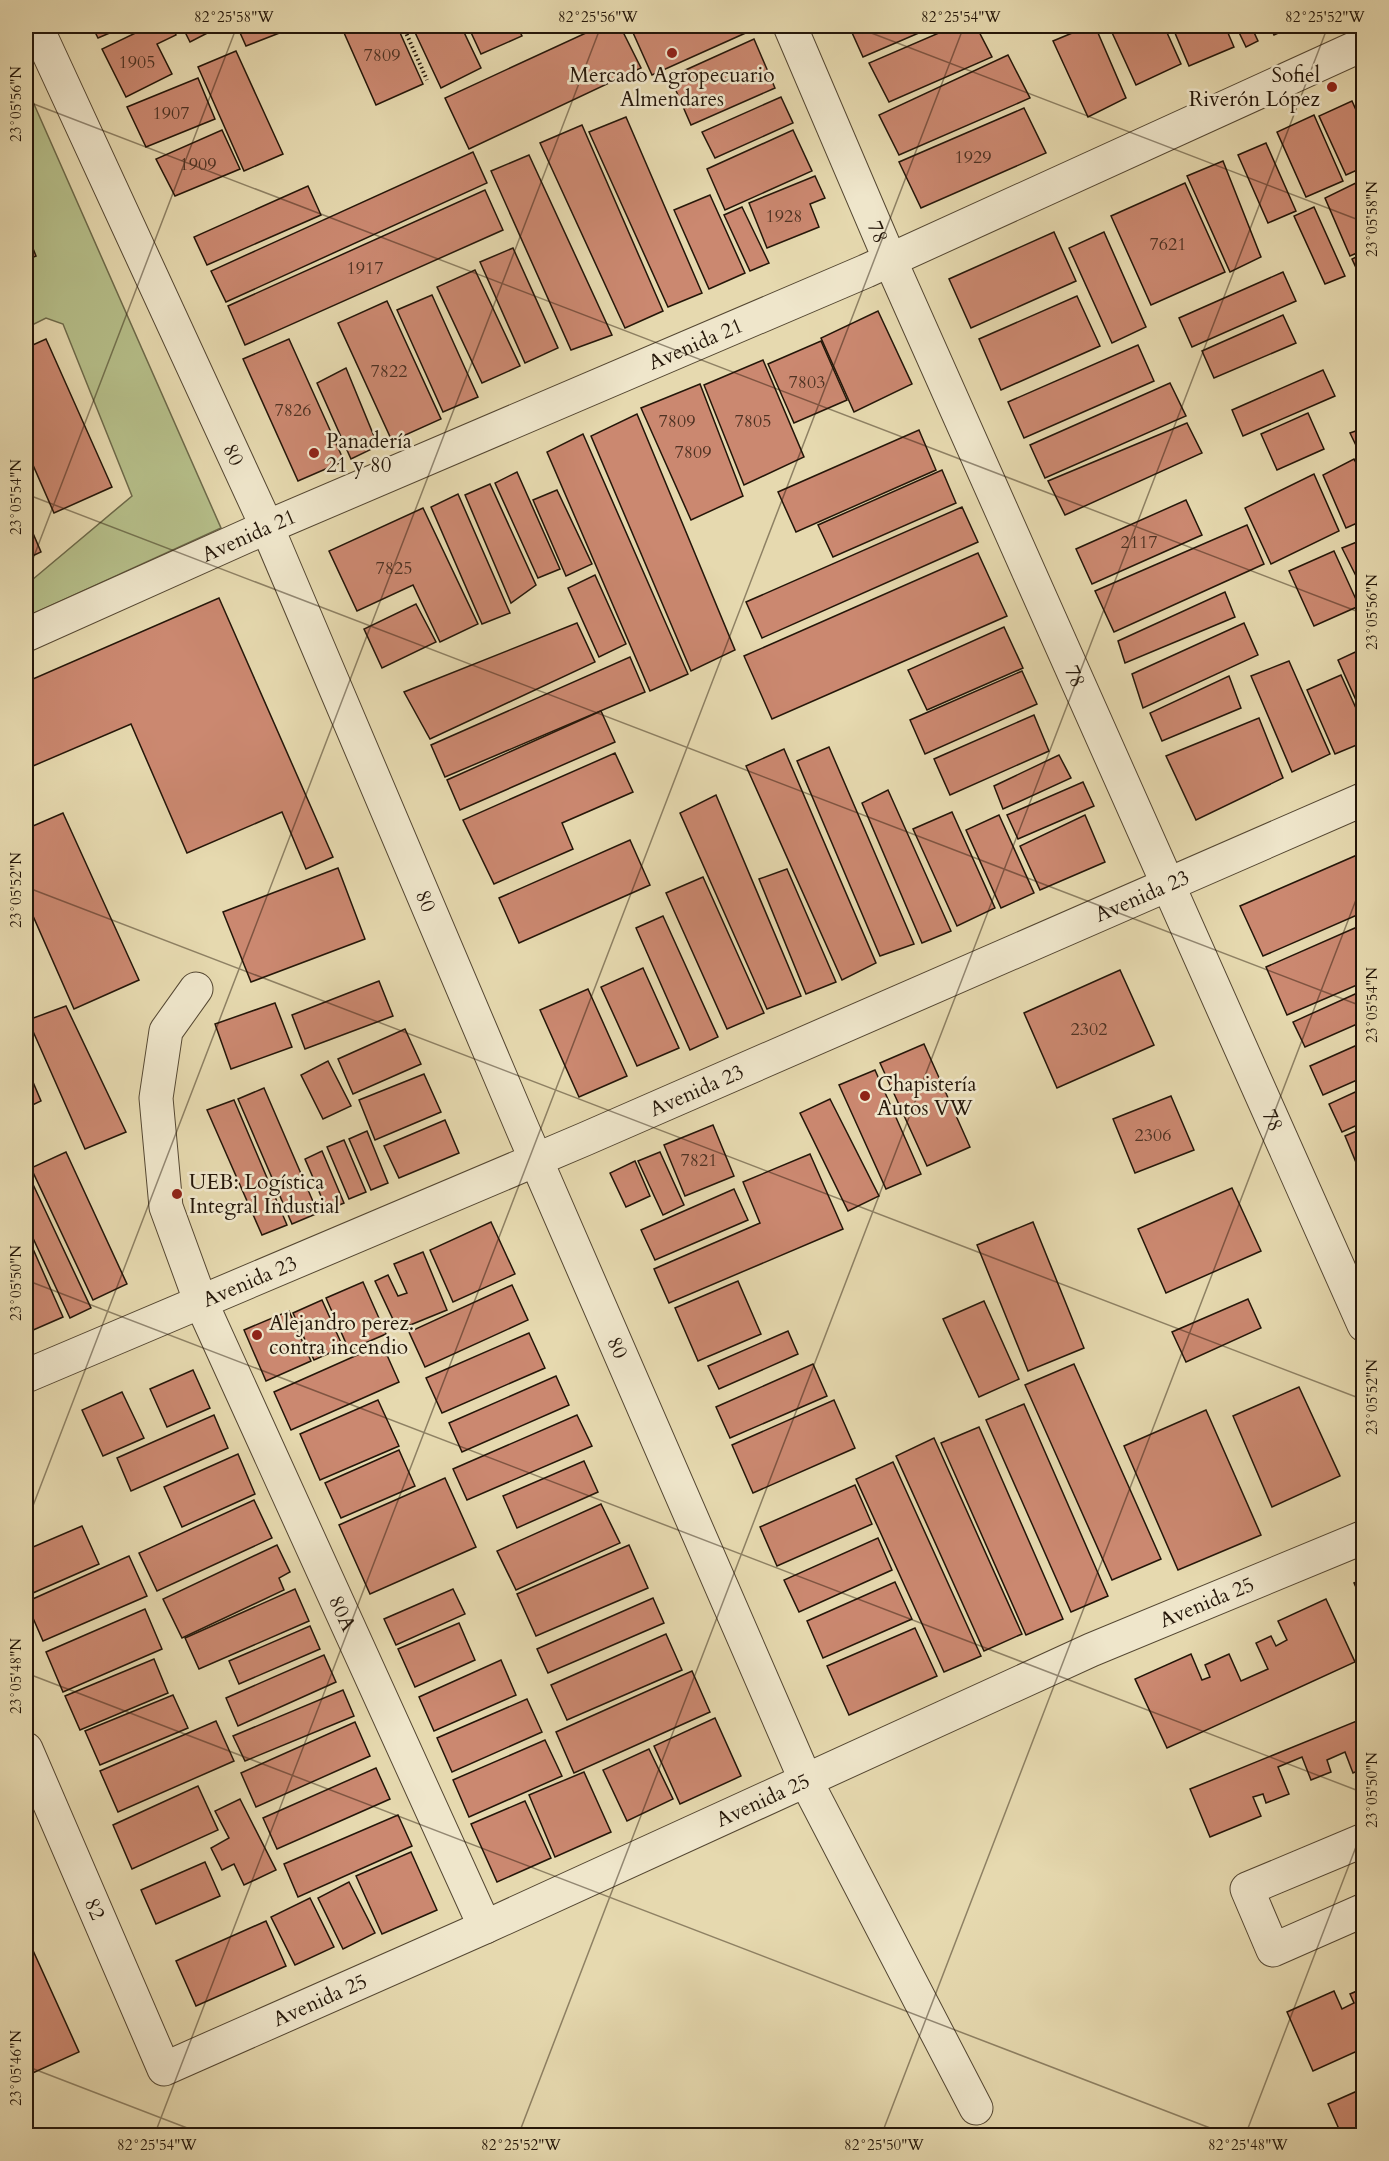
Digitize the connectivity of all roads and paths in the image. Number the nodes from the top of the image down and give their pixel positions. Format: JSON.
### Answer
{"nodes":[{"id":1,"x":36,"y":26,"type":"edge"},
{"id":2,"x":403,"y":26,"type":"edge"},
{"id":3,"x":790,"y":26,"type":"edge"},
{"id":4,"x":1364,"y":45,"type":"edge"},
{"id":5,"x":427,"y":80,"type":"dead end"},
{"id":6,"x":890,"y":260,"type":"junction"},
{"id":7,"x":267,"y":527,"type":"junction"},
{"id":8,"x":26,"y":635,"type":"edge"},
{"id":9,"x":1364,"y":799,"type":"edge"},
{"id":10,"x":1169,"y":886,"type":"junction"},
{"id":11,"x":196,"y":989,"type":"dead end"},
{"id":12,"x":536,"y":1160,"type":"junction"},
{"id":13,"x":200,"y":1300,"type":"junction"},
{"id":14,"x":1364,"y":1325,"type":"edge"},
{"id":15,"x":26,"y":1376,"type":"edge"},
{"id":16,"x":1364,"y":1537,"type":"edge"},
{"id":17,"x":26,"y":1749,"type":"edge"},
{"id":18,"x":806,"y":1780,"type":"junction"},
{"id":19,"x":1364,"y":1840,"type":"edge"},
{"id":20,"x":1364,"y":1910,"type":"edge"},
{"id":21,"x":484,"y":1927,"type":"junction"},
{"id":22,"x":164,"y":2069,"type":"joint"},
{"id":23,"x":976,"y":2108,"type":"dead end"}],
"edges":[{"from":1,"to":7,"type":"street","name":"80"},
{"from":2,"to":5,"type":"path"},
{"from":3,"to":6,"type":"street","name":"78"},
{"from":4,"to":6,"type":"street","name":"Avenida 21"},
{"from":6,"to":7,"type":"street","name":"Avenida 21"},
{"from":6,"to":10,"type":"street","name":"78"},
{"from":7,"to":8,"type":"street","name":"Avenida 21"},
{"from":7,"to":12,"type":"street","name":"80"},
{"from":9,"to":10,"type":"street","name":"Avenida 23"},
{"from":10,"to":12,"type":"street","name":"Avenida 23"},
{"from":10,"to":14,"type":"street","name":"78"},
{"from":11,"to":13,"type":"street","name":"80A"},
{"from":12,"to":13,"type":"street","name":"Avenida 23"},
{"from":12,"to":18,"type":"street","name":"80"},
{"from":13,"to":15,"type":"street","name":"Avenida 23"},
{"from":13,"to":21,"type":"street","name":"80A"},
{"from":16,"to":18,"type":"street","name":"Avenida 25"},
{"from":17,"to":22,"type":"street","name":"82"},
{"from":18,"to":21,"type":"street","name":"Avenida 25"},
{"from":18,"to":23,"type":"street","name":"80"},
{"from":19,"to":20,"type":"street"},
{"from":21,"to":22,"type":"street","name":"Avenida 25"}]}
